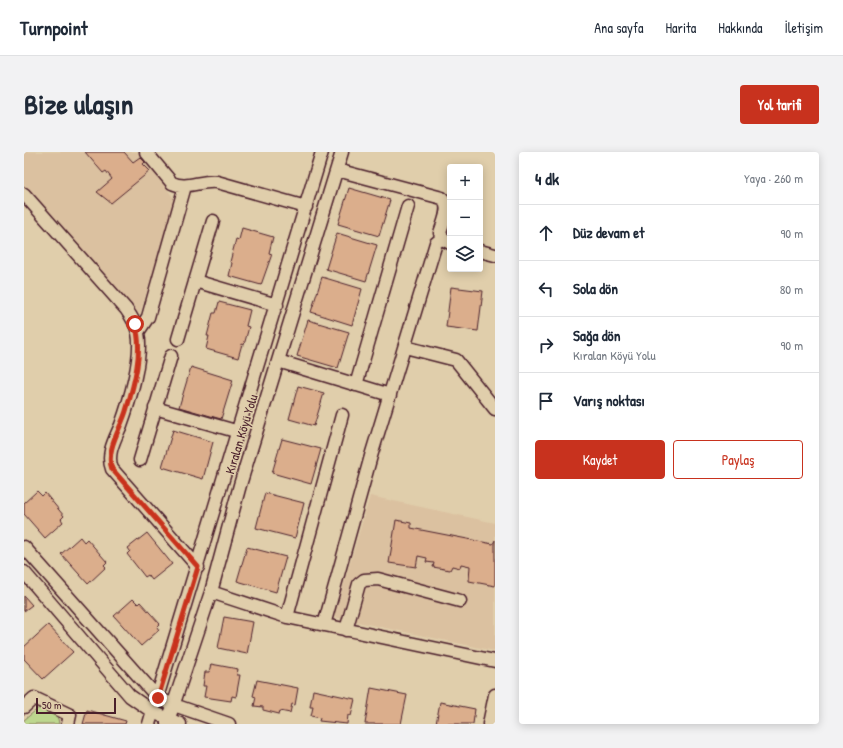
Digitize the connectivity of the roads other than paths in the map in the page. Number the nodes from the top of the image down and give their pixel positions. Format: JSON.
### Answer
{"nodes":[{"id":1,"x":146,"y":152,"type":"edge"},
{"id":2,"x":322,"y":152,"type":"edge"},
{"id":3,"x":342,"y":152,"type":"edge"},
{"id":4,"x":337,"y":170,"type":"junction"},
{"id":5,"x":185,"y":186,"type":"junction"},
{"id":6,"x":24,"y":194,"type":"edge"},
{"id":7,"x":408,"y":206,"type":"dead end"},
{"id":8,"x":306,"y":208,"type":"junction"},
{"id":9,"x":213,"y":221,"type":"dead end"},
{"id":10,"x":446,"y":240,"type":"edge"},
{"id":11,"x":483,"y":252,"type":"edge"},
{"id":12,"x":495,"y":255,"type":"edge"},
{"id":13,"x":195,"y":281,"type":"junction"},
{"id":14,"x":277,"y":305,"type":"junction"},
{"id":15,"x":138,"y":332,"type":"junction"},
{"id":16,"x":178,"y":339,"type":"dead end"},
{"id":17,"x":405,"y":346,"type":"junction"},
{"id":18,"x":171,"y":356,"type":"dead end"},
{"id":19,"x":278,"y":361,"type":"junction"},
{"id":20,"x":356,"y":385,"type":"junction"},
{"id":21,"x":390,"y":395,"type":"junction"},
{"id":22,"x":155,"y":408,"type":"junction"},
{"id":23,"x":495,"y":409,"type":"edge"},
{"id":24,"x":342,"y":415,"type":"dead end"},
{"id":25,"x":238,"y":432,"type":"junction"},
{"id":26,"x":140,"y":460,"type":"dead end"},
{"id":27,"x":24,"y":547,"type":"edge"},
{"id":28,"x":198,"y":567,"type":"junction"},
{"id":29,"x":24,"y":572,"type":"edge"},
{"id":30,"x":211,"y":592,"type":"junction"},
{"id":31,"x":460,"y":601,"type":"dead end"},
{"id":32,"x":286,"y":617,"type":"junction"},
{"id":33,"x":324,"y":625,"type":"junction"},
{"id":34,"x":346,"y":630,"type":"junction"},
{"id":35,"x":495,"y":661,"type":"edge"},
{"id":36,"x":495,"y":695,"type":"edge"},
{"id":37,"x":158,"y":698,"type":"junction"},
{"id":38,"x":174,"y":705,"type":"junction"},
{"id":39,"x":24,"y":707,"type":"edge"},
{"id":40,"x":153,"y":712,"type":"junction"},
{"id":41,"x":172,"y":723,"type":"edge"},
{"id":42,"x":68,"y":724,"type":"edge"},
{"id":43,"x":149,"y":724,"type":"edge"},
{"id":44,"x":229,"y":724,"type":"edge"},
{"id":45,"x":488,"y":724,"type":"edge"}],
"edges":[{"from":1,"to":5,"type":"street"},
{"from":2,"to":8,"type":"street","name":"Kıralan Köyü Yolu"},
{"from":3,"to":4,"type":"street","name":"Kıralan Köyü Yolu"},
{"from":4,"to":10,"type":"street"},
{"from":4,"to":19,"type":"street","name":"Kıralan Köyü Yolu"},
{"from":5,"to":8,"type":"street"},
{"from":5,"to":15,"type":"street"},
{"from":6,"to":15,"type":"street"},
{"from":7,"to":20,"type":"street"},
{"from":8,"to":14,"type":"street","name":"Kıralan Köyü Yolu"},
{"from":9,"to":13,"type":"street"},
{"from":10,"to":17,"type":"street"},
{"from":11,"to":12,"type":"street"},
{"from":13,"to":14,"type":"street"},
{"from":13,"to":16,"type":"street"},
{"from":14,"to":25,"type":"street","name":"Kıralan Köyü Yolu"},
{"from":15,"to":28,"type":"street"},
{"from":17,"to":21,"type":"street"},
{"from":17,"to":23,"type":"street"},
{"from":18,"to":22,"type":"street"},
{"from":19,"to":20,"type":"street"},
{"from":19,"to":30,"type":"street","name":"Kıralan Köyü Yolu"},
{"from":20,"to":21,"type":"street"},
{"from":21,"to":33,"type":"street"},
{"from":22,"to":25,"type":"street"},
{"from":22,"to":26,"type":"street"},
{"from":24,"to":32,"type":"street"},
{"from":25,"to":28,"type":"street","name":"Kıralan Köyü Yolu"},
{"from":27,"to":37,"type":"street"},
{"from":28,"to":37,"type":"street","name":"Kıralan Köyü Yolu"},
{"from":29,"to":40,"type":"street"},
{"from":30,"to":32,"type":"street"},
{"from":30,"to":38,"type":"street","name":"Kıralan Köyü Yolu"},
{"from":31,"to":34,"type":"street"},
{"from":32,"to":33,"type":"street"},
{"from":33,"to":34,"type":"street"},
{"from":34,"to":35,"type":"street"},
{"from":36,"to":45,"type":"street"},
{"from":37,"to":38,"type":"street"},
{"from":37,"to":40,"type":"street","name":"Kıralan Köyü Yolu"},
{"from":38,"to":41,"type":"street","name":"Kıralan Köyü Yolu"},
{"from":38,"to":44,"type":"street"},
{"from":39,"to":42,"type":"street"},
{"from":40,"to":41,"type":"street"},
{"from":40,"to":43,"type":"street","name":"Kıralan Köyü Yolu"}]}
